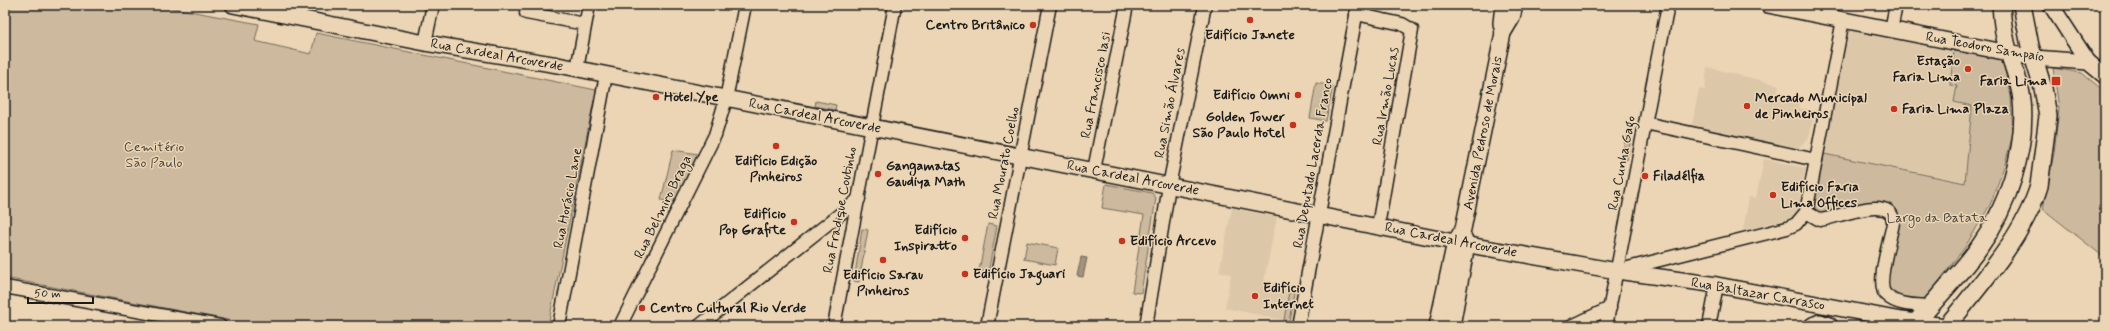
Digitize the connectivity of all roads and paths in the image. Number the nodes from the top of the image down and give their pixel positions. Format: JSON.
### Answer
{"nodes":[{"id":1,"x":232,"y":5,"type":"edge"},
{"id":2,"x":433,"y":5,"type":"edge"},
{"id":3,"x":589,"y":5,"type":"edge"},
{"id":4,"x":745,"y":5,"type":"edge"},
{"id":5,"x":894,"y":5,"type":"edge"},
{"id":6,"x":1050,"y":5,"type":"edge"},
{"id":7,"x":1127,"y":5,"type":"edge"},
{"id":8,"x":1205,"y":5,"type":"edge"},
{"id":9,"x":1503,"y":5,"type":"edge"},
{"id":10,"x":1515,"y":5,"type":"edge"},
{"id":11,"x":1668,"y":5,"type":"edge"},
{"id":12,"x":1768,"y":5,"type":"edge"},
{"id":13,"x":1896,"y":5,"type":"edge"},
{"id":14,"x":2001,"y":5,"type":"edge"},
{"id":15,"x":2022,"y":5,"type":"edge"},
{"id":16,"x":2051,"y":5,"type":"edge"},
{"id":17,"x":278,"y":9,"type":"edge"},
{"id":18,"x":1357,"y":10,"type":"edge"},
{"id":19,"x":526,"y":13,"type":"dead end"},
{"id":20,"x":1843,"y":20,"type":"junction"},
{"id":21,"x":585,"y":24,"type":"junction"},
{"id":22,"x":1891,"y":30,"type":"junction"},
{"id":23,"x":1503,"y":33,"type":"junction"},
{"id":24,"x":425,"y":43,"type":"junction"},
{"id":25,"x":2009,"y":53,"type":"junction"},
{"id":26,"x":2034,"y":58,"type":"junction"},
{"id":27,"x":2088,"y":62,"type":"junction"},
{"id":28,"x":577,"y":69,"type":"junction"},
{"id":29,"x":606,"y":75,"type":"junction"},
{"id":30,"x":2105,"y":76,"type":"edge"},
{"id":31,"x":726,"y":99,"type":"junction"},
{"id":32,"x":1645,"y":123,"type":"junction"},
{"id":33,"x":871,"y":128,"type":"junction"},
{"id":34,"x":1020,"y":156,"type":"junction"},
{"id":35,"x":1816,"y":160,"type":"junction"},
{"id":36,"x":1094,"y":170,"type":"junction"},
{"id":37,"x":1169,"y":186,"type":"junction"},
{"id":38,"x":859,"y":199,"type":"junction"},
{"id":39,"x":1806,"y":212,"type":"junction"},
{"id":40,"x":1319,"y":215,"type":"junction"},
{"id":41,"x":1378,"y":226,"type":"junction"},
{"id":42,"x":1461,"y":240,"type":"junction"},
{"id":43,"x":1617,"y":271,"type":"junction"},
{"id":44,"x":1717,"y":285,"type":"junction"},
{"id":45,"x":5,"y":287,"type":"edge"},
{"id":46,"x":1808,"y":303,"type":"junction"},
{"id":47,"x":1931,"y":306,"type":"junction"},
{"id":48,"x":1610,"y":308,"type":"junction"},
{"id":49,"x":1915,"y":324,"type":"edge"},
{"id":50,"x":220,"y":326,"type":"edge"},
{"id":51,"x":559,"y":326,"type":"edge"},
{"id":52,"x":620,"y":326,"type":"edge"},
{"id":53,"x":699,"y":326,"type":"edge"},
{"id":54,"x":834,"y":326,"type":"edge"},
{"id":55,"x":987,"y":326,"type":"edge"},
{"id":56,"x":1146,"y":326,"type":"edge"},
{"id":57,"x":1298,"y":326,"type":"edge"},
{"id":58,"x":1437,"y":326,"type":"edge"},
{"id":59,"x":1452,"y":326,"type":"edge"},
{"id":60,"x":1572,"y":326,"type":"edge"},
{"id":61,"x":1606,"y":326,"type":"edge"},
{"id":62,"x":1709,"y":326,"type":"edge"},
{"id":63,"x":1813,"y":326,"type":"edge"},
{"id":64,"x":1829,"y":326,"type":"edge"},
{"id":65,"x":1837,"y":326,"type":"edge"},
{"id":66,"x":1946,"y":326,"type":"edge"}],
"edges":[{"from":1,"to":17,"type":"main road","name":"Rua Cardeal Arcoverde"},
{"from":2,"to":24,"type":"street"},
{"from":3,"to":21,"type":"street"},
{"from":4,"to":31,"type":"street","name":"Rua Belmiro Braga"},
{"from":5,"to":33,"type":"street","name":"Rua Fradique Coutinho"},
{"from":6,"to":34,"type":"street","name":"Rua Mourato Coelho"},
{"from":7,"to":36,"type":"street","name":"Rua Francisco Iasi"},
{"from":8,"to":37,"type":"street","name":"Rua Simão Álvares"},
{"from":9,"to":23,"type":"main road","name":"Avenida Pedroso de Morais"},
{"from":10,"to":23,"type":"main road","name":"Avenida Pedroso de Morais"},
{"from":11,"to":32,"type":"street","name":"Rua Cunha Gago"},
{"from":12,"to":20,"type":"main road","name":"Rua Teodoro Sampaio"},
{"from":13,"to":22,"type":"street"},
{"from":14,"to":25,"type":"highway"},
{"from":15,"to":26,"type":"highway"},
{"from":16,"to":27,"type":"main road"},
{"from":17,"to":24,"type":"main road","name":"Rua Cardeal Arcoverde"},
{"from":18,"to":40,"type":"street","name":"Rua Deputado Lacerda Franco"},
{"from":18,"to":41,"type":"street","name":"Rua Irmão Lucas"},
{"from":19,"to":21,"type":"street"},
{"from":20,"to":22,"type":"main road","name":"Rua Teodoro Sampaio"},
{"from":20,"to":35,"type":"street"},
{"from":21,"to":28,"type":"street"},
{"from":22,"to":25,"type":"main road","name":"Rua Teodoro Sampaio"},
{"from":23,"to":42,"type":"main road","name":"Avenida Pedroso de Morais"},
{"from":24,"to":28,"type":"main road","name":"Rua Cardeal Arcoverde"},
{"from":25,"to":26,"type":"main road","name":"Rua Teodoro Sampaio"},
{"from":25,"to":47,"type":"highway"},
{"from":26,"to":27,"type":"main road","name":"Rua Teodoro Sampaio"},
{"from":26,"to":66,"type":"highway"},
{"from":27,"to":30,"type":"main road"},
{"from":28,"to":29,"type":"main road","name":"Rua Cardeal Arcoverde"},
{"from":29,"to":31,"type":"main road","name":"Rua Cardeal Arcoverde"},
{"from":29,"to":51,"type":"street","name":"Rua Horácio Lane"},
{"from":31,"to":33,"type":"main road","name":"Rua Cardeal Arcoverde"},
{"from":31,"to":52,"type":"street","name":"Rua Belmiro Braga"},
{"from":32,"to":35,"type":"street"},
{"from":32,"to":43,"type":"street","name":"Rua Cunha Gago"},
{"from":33,"to":34,"type":"main road","name":"Rua Cardeal Arcoverde"},
{"from":33,"to":38,"type":"street","name":"Rua Fradique Coutinho"},
{"from":34,"to":36,"type":"main road","name":"Rua Cardeal Arcoverde"},
{"from":34,"to":55,"type":"street","name":"Rua Mourato Coelho"},
{"from":35,"to":39,"type":"street"},
{"from":36,"to":37,"type":"main road","name":"Rua Cardeal Arcoverde"},
{"from":37,"to":40,"type":"main road","name":"Rua Cardeal Arcoverde"},
{"from":37,"to":56,"type":"street","name":"Rua Simão Álvares"},
{"from":38,"to":53,"type":"street"},
{"from":38,"to":54,"type":"street","name":"Rua Fradique Coutinho"},
{"from":39,"to":43,"type":"street","name":"Rua Cardeal Arcoverde"},
{"from":39,"to":47,"type":"street"},
{"from":40,"to":41,"type":"main road","name":"Rua Cardeal Arcoverde"},
{"from":40,"to":57,"type":"street","name":"Rua Deputado Lacerda Franco"},
{"from":41,"to":42,"type":"main road","name":"Rua Cardeal Arcoverde"},
{"from":42,"to":43,"type":"main road","name":"Rua Cardeal Arcoverde"},
{"from":42,"to":58,"type":"main road","name":"Avenida Pedroso de Morais"},
{"from":42,"to":59,"type":"main road","name":"Avenida Pedroso de Morais"},
{"from":43,"to":44,"type":"main road","name":"Rua Baltazar Carrasco"},
{"from":43,"to":48,"type":"street","name":"Rua Cunha Gago"},
{"from":44,"to":46,"type":"main road","name":"Rua Baltazar Carrasco"},
{"from":44,"to":62,"type":"street"},
{"from":45,"to":50,"type":"street"},
{"from":46,"to":49,"type":"main road","name":"Rua Baltazar Carrasco"},
{"from":46,"to":65,"type":"main road"},
{"from":47,"to":49,"type":"highway"},
{"from":48,"to":60,"type":"street"},
{"from":48,"to":61,"type":"street","name":"Rua Cunha Gago"},
{"from":49,"to":66,"type":"main road","name":"Rua Baltazar Carrasco"},
{"from":63,"to":64,"type":"highway"}]}
